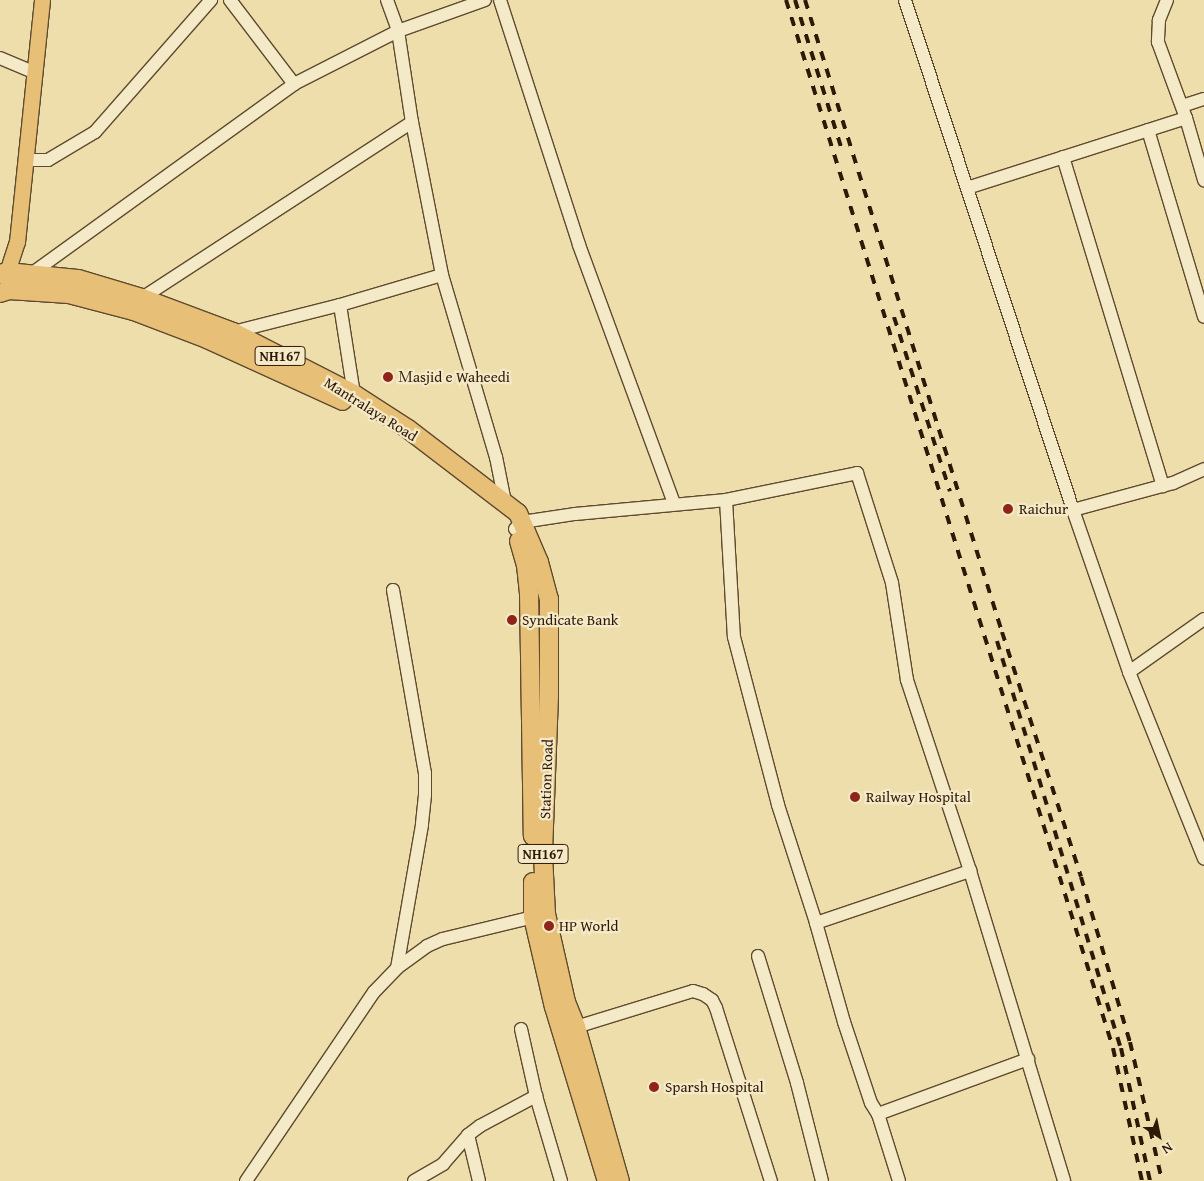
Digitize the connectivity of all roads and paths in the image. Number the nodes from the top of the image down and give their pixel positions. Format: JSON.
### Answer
{"nodes":[{"id":1,"x":42,"y":0,"type":"edge"},
{"id":2,"x":211,"y":0,"type":"edge"},
{"id":3,"x":230,"y":0,"type":"edge"},
{"id":4,"x":387,"y":0,"type":"edge"},
{"id":5,"x":486,"y":0,"type":"edge"},
{"id":6,"x":500,"y":0,"type":"edge"},
{"id":7,"x":905,"y":0,"type":"edge"},
{"id":8,"x":1168,"y":0,"type":"edge"},
{"id":9,"x":398,"y":31,"type":"junction"},
{"id":10,"x":0,"y":58,"type":"edge"},
{"id":11,"x":35,"y":73,"type":"junction"},
{"id":12,"x":294,"y":84,"type":"junction"},
{"id":13,"x":1204,"y":99,"type":"edge"},
{"id":14,"x":1184,"y":112,"type":"junction"},
{"id":15,"x":412,"y":122,"type":"junction"},
{"id":16,"x":1148,"y":130,"type":"junction"},
{"id":17,"x":1063,"y":157,"type":"junction"},
{"id":18,"x":26,"y":160,"type":"junction"},
{"id":19,"x":1204,"y":180,"type":"edge"},
{"id":20,"x":968,"y":188,"type":"junction"},
{"id":21,"x":3,"y":273,"type":"edge"},
{"id":22,"x":32,"y":274,"type":"junction"},
{"id":23,"x":442,"y":275,"type":"junction"},
{"id":24,"x":4,"y":292,"type":"edge"},
{"id":25,"x":142,"y":298,"type":"junction"},
{"id":26,"x":340,"y":306,"type":"junction"},
{"id":27,"x":1204,"y":318,"type":"edge"},
{"id":28,"x":233,"y":332,"type":"junction"},
{"id":29,"x":354,"y":394,"type":"junction"},
{"id":30,"x":1204,"y":469,"type":"edge"},
{"id":31,"x":1162,"y":486,"type":"junction"},
{"id":32,"x":726,"y":500,"type":"junction"},
{"id":33,"x":505,"y":502,"type":"junction"},
{"id":34,"x":674,"y":503,"type":"junction"},
{"id":35,"x":1072,"y":510,"type":"junction"},
{"id":36,"x":518,"y":526,"type":"junction"},
{"id":37,"x":393,"y":590,"type":"dead end"},
{"id":38,"x":1204,"y":620,"type":"edge"},
{"id":39,"x":1129,"y":672,"type":"junction"},
{"id":40,"x":1204,"y":859,"type":"edge"},
{"id":41,"x":970,"y":871,"type":"junction"},
{"id":42,"x":533,"y":917,"type":"junction"},
{"id":43,"x":816,"y":923,"type":"junction"},
{"id":44,"x":758,"y":956,"type":"dead end"},
{"id":45,"x":397,"y":968,"type":"junction"},
{"id":46,"x":576,"y":1027,"type":"junction"},
{"id":47,"x":522,"y":1029,"type":"dead end"},
{"id":48,"x":1028,"y":1059,"type":"junction"},
{"id":49,"x":536,"y":1096,"type":"junction"},
{"id":50,"x":878,"y":1114,"type":"junction"},
{"id":51,"x":468,"y":1135,"type":"junction"},
{"id":52,"x":246,"y":1181,"type":"edge"},
{"id":53,"x":414,"y":1181,"type":"edge"},
{"id":54,"x":479,"y":1181,"type":"edge"},
{"id":55,"x":561,"y":1181,"type":"edge"},
{"id":56,"x":607,"y":1181,"type":"edge"},
{"id":57,"x":620,"y":1181,"type":"edge"},
{"id":58,"x":771,"y":1181,"type":"edge"},
{"id":59,"x":822,"y":1181,"type":"edge"},
{"id":60,"x":899,"y":1181,"type":"edge"},
{"id":61,"x":1064,"y":1181,"type":"edge"}],
"edges":[{"from":1,"to":11,"type":"main road"},
{"from":2,"to":18,"type":"street"},
{"from":3,"to":12,"type":"street"},
{"from":4,"to":9,"type":"street"},
{"from":5,"to":9,"type":"street"},
{"from":6,"to":34,"type":"street"},
{"from":7,"to":20,"type":"street"},
{"from":8,"to":14,"type":"street"},
{"from":9,"to":12,"type":"street"},
{"from":9,"to":15,"type":"street"},
{"from":10,"to":11,"type":"street"},
{"from":11,"to":18,"type":"main road"},
{"from":12,"to":22,"type":"street"},
{"from":13,"to":14,"type":"street"},
{"from":14,"to":16,"type":"street"},
{"from":14,"to":19,"type":"street"},
{"from":15,"to":23,"type":"street"},
{"from":15,"to":25,"type":"street"},
{"from":16,"to":17,"type":"street"},
{"from":16,"to":27,"type":"street"},
{"from":17,"to":20,"type":"street"},
{"from":17,"to":31,"type":"street"},
{"from":18,"to":21,"type":"main road"},
{"from":20,"to":35,"type":"street"},
{"from":21,"to":22,"type":"highway","name":"Mantralaya Road","number":"NH167"},
{"from":21,"to":24,"type":"main road"},
{"from":22,"to":25,"type":"highway","name":"Mantralaya Road","number":"NH167"},
{"from":23,"to":26,"type":"street"},
{"from":23,"to":33,"type":"street"},
{"from":24,"to":36,"type":"highway","name":"Mantralaya Road","number":"NH167"},
{"from":25,"to":28,"type":"highway","name":"Mantralaya Road","number":"NH167"},
{"from":26,"to":28,"type":"street"},
{"from":26,"to":29,"type":"street"},
{"from":28,"to":29,"type":"highway","name":"Mantralaya Road","number":"NH167"},
{"from":29,"to":33,"type":"highway","name":"Mantralaya Road","number":"NH167"},
{"from":30,"to":31,"type":"street"},
{"from":31,"to":35,"type":"street"},
{"from":32,"to":34,"type":"street"},
{"from":32,"to":41,"type":"street"},
{"from":32,"to":43,"type":"street"},
{"from":33,"to":36,"type":"highway","name":"Mantralaya Road","number":"NH167"},
{"from":34,"to":36,"type":"street"},
{"from":35,"to":39,"type":"street"},
{"from":36,"to":42,"type":"highway","name":"Station Road","number":"NH167"},
{"from":36,"to":46,"type":"highway","name":"Station Road","number":"NH167"},
{"from":37,"to":45,"type":"street"},
{"from":38,"to":39,"type":"street"},
{"from":39,"to":40,"type":"street"},
{"from":41,"to":43,"type":"street"},
{"from":41,"to":48,"type":"street"},
{"from":42,"to":45,"type":"street"},
{"from":42,"to":56,"type":"highway","name":"Station Road","number":"NH167"},
{"from":43,"to":50,"type":"street"},
{"from":44,"to":59,"type":"street"},
{"from":45,"to":52,"type":"street"},
{"from":46,"to":57,"type":"highway","name":"Station Road","number":"NH167"},
{"from":46,"to":58,"type":"street"},
{"from":47,"to":49,"type":"street"},
{"from":48,"to":50,"type":"street"},
{"from":48,"to":61,"type":"street"},
{"from":49,"to":51,"type":"street"},
{"from":49,"to":55,"type":"street"},
{"from":50,"to":60,"type":"street"},
{"from":51,"to":53,"type":"street"},
{"from":51,"to":54,"type":"street"}]}
